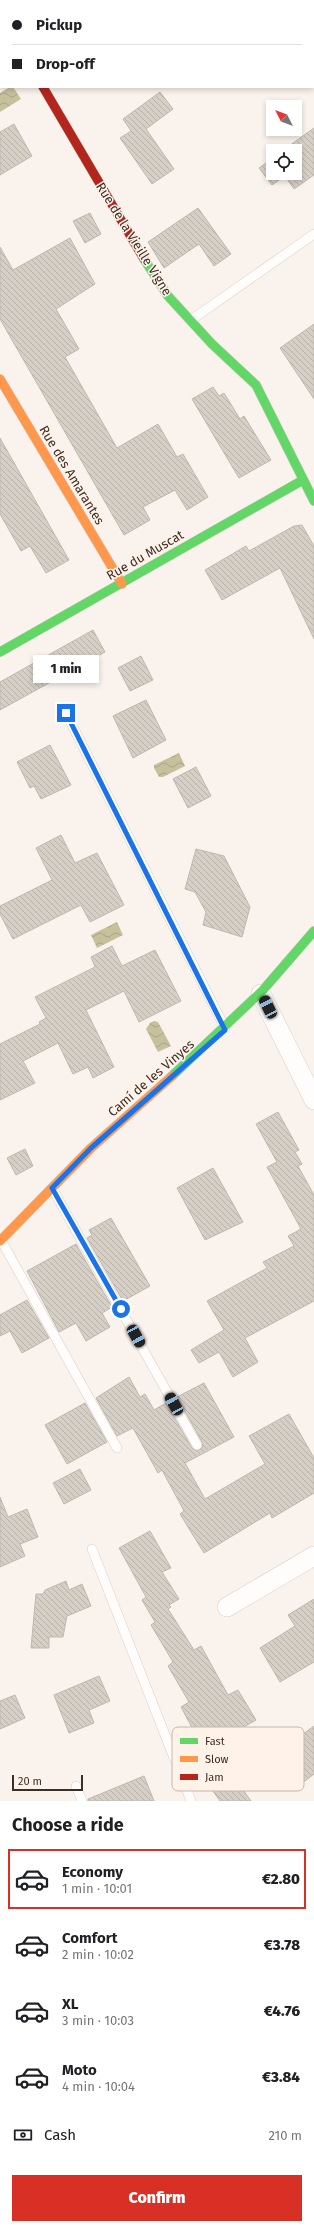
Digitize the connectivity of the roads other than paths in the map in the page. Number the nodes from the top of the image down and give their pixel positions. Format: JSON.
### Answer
{"nodes":[{"id":1,"x":44,"y":88,"type":"edge"},
{"id":2,"x":314,"y":234,"type":"edge"},
{"id":3,"x":191,"y":320,"type":"junction"},
{"id":4,"x":0,"y":379,"type":"edge"},
{"id":5,"x":314,"y":472,"type":"edge"},
{"id":6,"x":303,"y":480,"type":"junction"},
{"id":7,"x":314,"y":501,"type":"edge"},
{"id":8,"x":122,"y":584,"type":"junction"},
{"id":9,"x":0,"y":652,"type":"edge"},
{"id":10,"x":66,"y":713,"type":"dead end"},
{"id":11,"x":314,"y":931,"type":"edge"},
{"id":12,"x":261,"y":994,"type":"junction"},
{"id":13,"x":225,"y":1030,"type":"junction"},
{"id":14,"x":314,"y":1100,"type":"edge"},
{"id":15,"x":52,"y":1188,"type":"junction"},
{"id":16,"x":0,"y":1241,"type":"edge"},
{"id":17,"x":197,"y":1445,"type":"dead end"},
{"id":18,"x":117,"y":1448,"type":"dead end"},
{"id":19,"x":92,"y":1549,"type":"dead end"},
{"id":20,"x":314,"y":1556,"type":"edge"},
{"id":21,"x":227,"y":1607,"type":"dead end"},
{"id":22,"x":172,"y":1753,"type":"edge"},
{"id":23,"x":76,"y":1786,"type":"dead end"},
{"id":24,"x":187,"y":1791,"type":"edge"},
{"id":25,"x":82,"y":1801,"type":"edge"},
{"id":26,"x":191,"y":1801,"type":"edge"}],
"edges":[{"from":1,"to":3,"type":"street","name":"Rue de la Vieille Vigne"},
{"from":2,"to":3,"type":"lane"},
{"from":3,"to":6,"type":"street","name":"Rue de la Vieille Vigne"},
{"from":4,"to":8,"type":"street","name":"Rue des Amarantes"},
{"from":5,"to":6,"type":"lane"},
{"from":6,"to":7,"type":"street","name":"Rue de la Vieille Vigne"},
{"from":6,"to":8,"type":"street","name":"Rue du Muscat"},
{"from":8,"to":9,"type":"street","name":"Rue du Muscat"},
{"from":10,"to":13,"type":"lane"},
{"from":11,"to":12,"type":"street","name":"Camí de les Vinyes"},
{"from":12,"to":13,"type":"street","name":"Camí de les Vinyes"},
{"from":12,"to":14,"type":"street"},
{"from":13,"to":15,"type":"street","name":"Camí de les Vinyes"},
{"from":15,"to":16,"type":"street","name":"Camí de les Vinyes"},
{"from":15,"to":17,"type":"lane"},
{"from":16,"to":18,"type":"lane"},
{"from":19,"to":22,"type":"lane"},
{"from":20,"to":21,"type":"street"},
{"from":23,"to":25,"type":"lane"},
{"from":24,"to":26,"type":"lane"}]}
